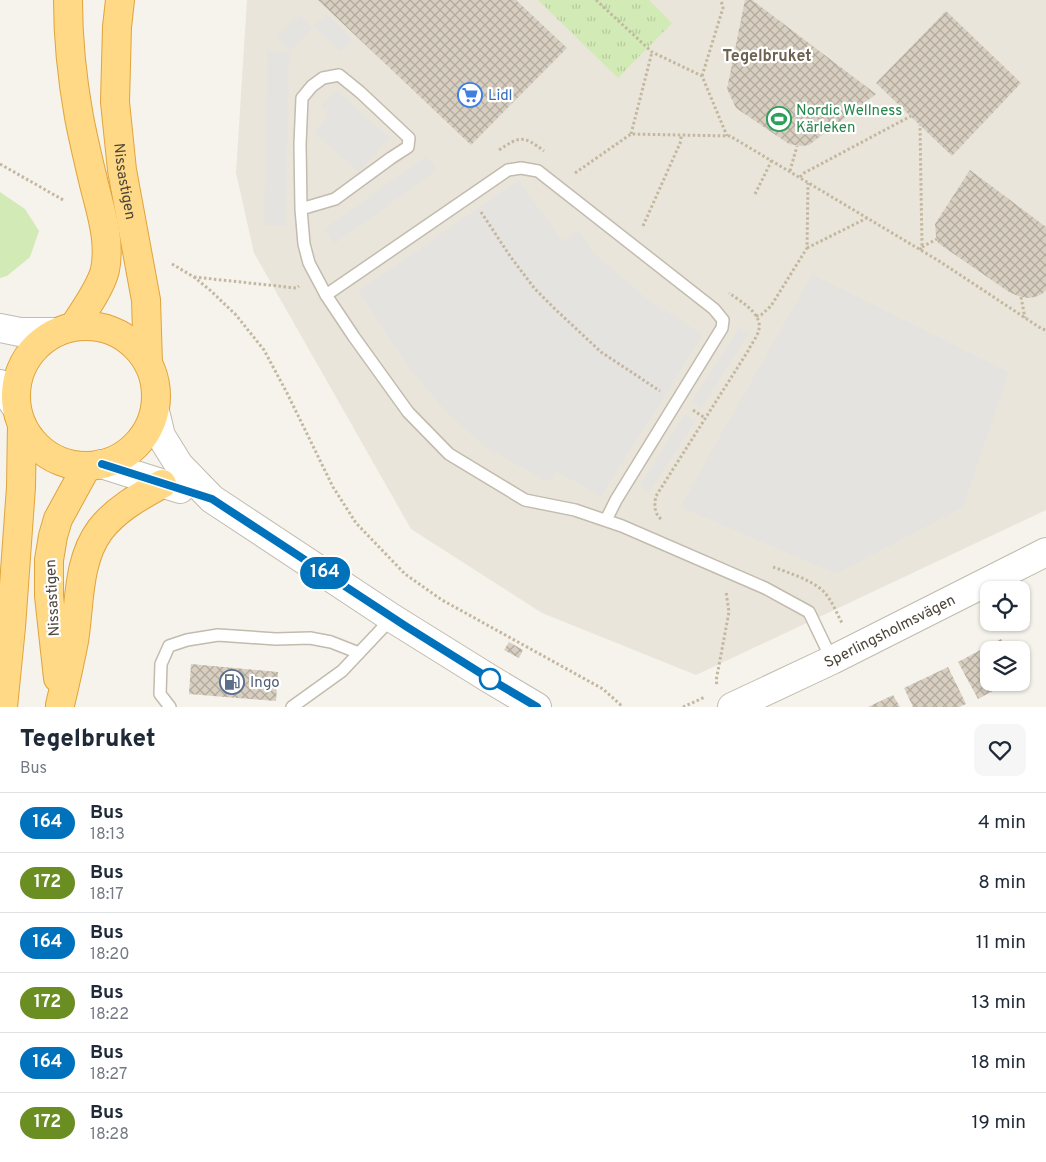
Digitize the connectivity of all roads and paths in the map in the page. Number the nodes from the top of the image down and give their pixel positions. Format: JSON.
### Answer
{"nodes":[{"id":1,"x":68,"y":0,"type":"edge"},
{"id":2,"x":120,"y":0,"type":"edge"},
{"id":3,"x":596,"y":0,"type":"edge"},
{"id":4,"x":721,"y":0,"type":"edge"},
{"id":5,"x":652,"y":52,"type":"junction"},
{"id":6,"x":702,"y":76,"type":"junction"},
{"id":7,"x":911,"y":116,"type":"dead end"},
{"id":8,"x":920,"y":125,"type":"dead end"},
{"id":9,"x":631,"y":134,"type":"junction"},
{"id":10,"x":681,"y":135,"type":"junction"},
{"id":11,"x":727,"y":136,"type":"junction"},
{"id":12,"x":797,"y":146,"type":"dead end"},
{"id":13,"x":498,"y":151,"type":"dead end"},
{"id":14,"x":546,"y":153,"type":"dead end"},
{"id":15,"x":772,"y":160,"type":"junction"},
{"id":16,"x":0,"y":164,"type":"edge"},
{"id":17,"x":567,"y":169,"type":"dead end"},
{"id":18,"x":790,"y":172,"type":"junction"},
{"id":19,"x":574,"y":174,"type":"junction"},
{"id":20,"x":800,"y":177,"type":"junction"},
{"id":21,"x":581,"y":179,"type":"dead end"},
{"id":22,"x":808,"y":182,"type":"junction"},
{"id":23,"x":755,"y":194,"type":"dead end"},
{"id":24,"x":470,"y":196,"type":"junction"},
{"id":25,"x":65,"y":201,"type":"dead end"},
{"id":26,"x":301,"y":209,"type":"junction"},
{"id":27,"x":867,"y":218,"type":"junction"},
{"id":28,"x":636,"y":221,"type":"dead end"},
{"id":29,"x":937,"y":239,"type":"dead end"},
{"id":30,"x":807,"y":248,"type":"junction"},
{"id":31,"x":921,"y":248,"type":"junction"},
{"id":32,"x":172,"y":264,"type":"dead end"},
{"id":33,"x":194,"y":277,"type":"junction"},
{"id":34,"x":296,"y":288,"type":"dead end"},
{"id":35,"x":728,"y":292,"type":"dead end"},
{"id":36,"x":326,"y":295,"type":"junction"},
{"id":37,"x":1021,"y":297,"type":"dead end"},
{"id":38,"x":756,"y":316,"type":"junction"},
{"id":39,"x":1025,"y":318,"type":"junction"},
{"id":40,"x":1046,"y":326,"type":"edge"},
{"id":41,"x":0,"y":328,"type":"edge"},
{"id":42,"x":65,"y":329,"type":"junction"},
{"id":43,"x":1044,"y":330,"type":"edge"},
{"id":44,"x":148,"y":363,"type":"junction"},
{"id":45,"x":0,"y":384,"type":"edge"},
{"id":46,"x":678,"y":400,"type":"junction"},
{"id":47,"x":155,"y":411,"type":"junction"},
{"id":48,"x":19,"y":416,"type":"junction"},
{"id":49,"x":705,"y":418,"type":"junction"},
{"id":50,"x":94,"y":465,"type":"junction"},
{"id":51,"x":162,"y":484,"type":"junction"},
{"id":52,"x":212,"y":499,"type":"junction"},
{"id":53,"x":606,"y":520,"type":"junction"},
{"id":54,"x":668,"y":522,"type":"dead end"},
{"id":55,"x":1046,"y":552,"type":"edge"},
{"id":56,"x":707,"y":563,"type":"junction"},
{"id":57,"x":769,"y":565,"type":"dead end"},
{"id":58,"x":392,"y":618,"type":"junction"},
{"id":59,"x":844,"y":628,"type":"dead end"},
{"id":60,"x":358,"y":653,"type":"junction"},
{"id":61,"x":832,"y":660,"type":"junction"},
{"id":62,"x":725,"y":698,"type":"edge"},
{"id":63,"x":761,"y":701,"type":"edge"},
{"id":64,"x":60,"y":706,"type":"edge"},
{"id":65,"x":3,"y":707,"type":"edge"},
{"id":66,"x":170,"y":707,"type":"edge"},
{"id":67,"x":292,"y":707,"type":"edge"},
{"id":68,"x":537,"y":707,"type":"edge"},
{"id":69,"x":623,"y":707,"type":"edge"}],
"edges":[{"from":1,"to":42,"type":"highway","name":"Nissastigen"},
{"from":2,"to":44,"type":"highway","name":"Nissastigen"},
{"from":3,"to":5,"type":"path"},
{"from":4,"to":6,"type":"path"},
{"from":5,"to":6,"type":"path"},
{"from":5,"to":9,"type":"path"},
{"from":6,"to":11,"type":"path"},
{"from":7,"to":20,"type":"path"},
{"from":8,"to":31,"type":"path"},
{"from":9,"to":10,"type":"path"},
{"from":9,"to":19,"type":"path"},
{"from":10,"to":11,"type":"path"},
{"from":10,"to":28,"type":"path"},
{"from":11,"to":15,"type":"path"},
{"from":12,"to":18,"type":"path"},
{"from":13,"to":14,"type":"path"},
{"from":15,"to":18,"type":"path"},
{"from":15,"to":23,"type":"path"},
{"from":16,"to":25,"type":"path"},
{"from":17,"to":19,"type":"path"},
{"from":18,"to":20,"type":"path"},
{"from":19,"to":21,"type":"path"},
{"from":20,"to":22,"type":"path"},
{"from":22,"to":27,"type":"path"},
{"from":22,"to":30,"type":"path"},
{"from":24,"to":36,"type":"lane"},
{"from":24,"to":46,"type":"path"},
{"from":24,"to":46,"type":"lane"},
{"from":26,"to":26,"type":"lane"},
{"from":26,"to":36,"type":"lane"},
{"from":27,"to":30,"type":"path"},
{"from":27,"to":31,"type":"path"},
{"from":29,"to":31,"type":"path"},
{"from":30,"to":38,"type":"path"},
{"from":31,"to":39,"type":"path"},
{"from":32,"to":33,"type":"path"},
{"from":33,"to":34,"type":"path"},
{"from":33,"to":69,"type":"path"},
{"from":35,"to":38,"type":"path"},
{"from":36,"to":53,"type":"lane"},
{"from":37,"to":39,"type":"path"},
{"from":38,"to":49,"type":"path"},
{"from":39,"to":43,"type":"path"},
{"from":40,"to":43,"type":"path"},
{"from":41,"to":42,"type":"street"},
{"from":42,"to":44,"type":"highway"},
{"from":42,"to":48,"type":"highway"},
{"from":44,"to":47,"type":"highway"},
{"from":45,"to":48,"type":"street"},
{"from":46,"to":49,"type":"path"},
{"from":46,"to":53,"type":"lane"},
{"from":47,"to":50,"type":"highway"},
{"from":47,"to":52,"type":"street"},
{"from":48,"to":50,"type":"highway"},
{"from":48,"to":65,"type":"highway"},
{"from":49,"to":54,"type":"path"},
{"from":50,"to":51,"type":"street"},
{"from":50,"to":64,"type":"highway","name":"Nissastigen"},
{"from":51,"to":52,"type":"street"},
{"from":51,"to":64,"type":"highway"},
{"from":52,"to":58,"type":"street"},
{"from":53,"to":56,"type":"lane"},
{"from":55,"to":61,"type":"street","name":"Sperlingsholmsvägen"},
{"from":56,"to":61,"type":"lane"},
{"from":56,"to":62,"type":"path"},
{"from":57,"to":59,"type":"path"},
{"from":58,"to":60,"type":"lane"},
{"from":58,"to":68,"type":"street"},
{"from":60,"to":66,"type":"lane"},
{"from":60,"to":67,"type":"lane"},
{"from":61,"to":63,"type":"street","name":"Sperlingsholmsvägen"},
{"from":62,"to":63,"type":"street","name":"Sperlingsholmsvägen"}]}
